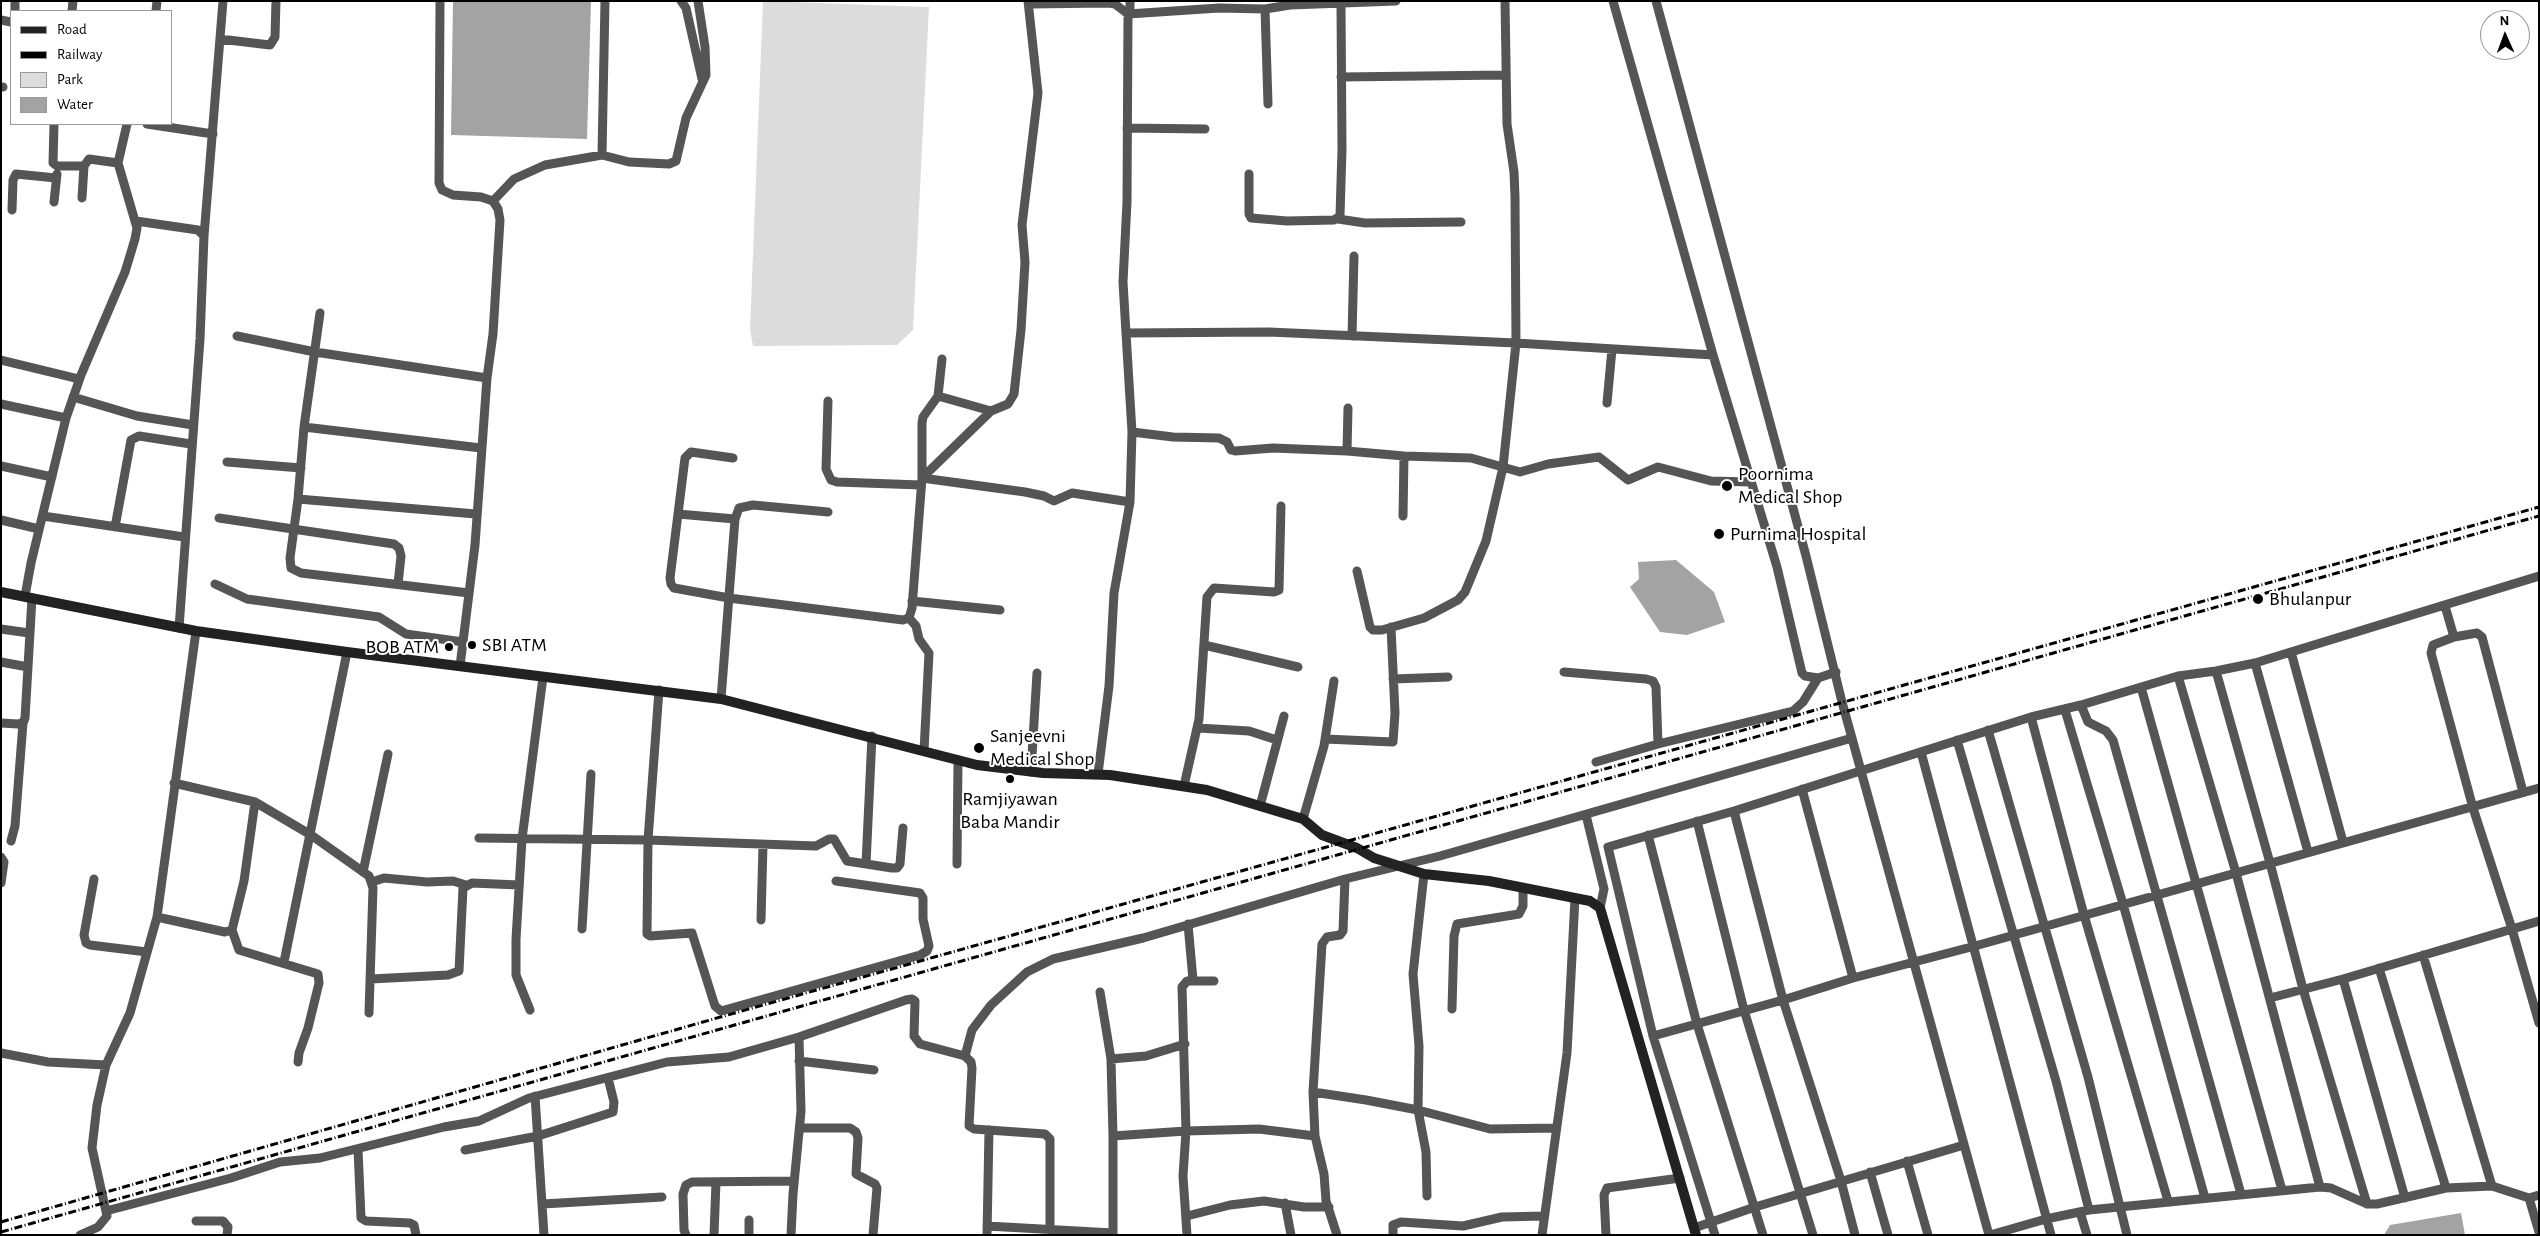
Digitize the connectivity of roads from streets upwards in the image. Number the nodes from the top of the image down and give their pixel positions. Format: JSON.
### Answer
{"nodes":[{"id":1,"x":223,"y":1,"type":"edge"},
{"id":2,"x":276,"y":1,"type":"edge"},
{"id":3,"x":440,"y":1,"type":"edge"},
{"id":4,"x":605,"y":1,"type":"edge"},
{"id":5,"x":681,"y":1,"type":"edge"},
{"id":6,"x":698,"y":1,"type":"edge"},
{"id":7,"x":1130,"y":1,"type":"edge"},
{"id":8,"x":1174,"y":1,"type":"edge"},
{"id":9,"x":1396,"y":1,"type":"edge"},
{"id":10,"x":1505,"y":1,"type":"edge"},
{"id":11,"x":1613,"y":1,"type":"edge"},
{"id":12,"x":1656,"y":1,"type":"edge"},
{"id":13,"x":1363,"y":2,"type":"edge"},
{"id":14,"x":1028,"y":3,"type":"edge"},
{"id":15,"x":1289,"y":3,"type":"edge"},
{"id":16,"x":1219,"y":5,"type":"edge"},
{"id":17,"x":1340,"y":5,"type":"junction"},
{"id":18,"x":1265,"y":8,"type":"junction"},
{"id":19,"x":1175,"y":11,"type":"junction"},
{"id":20,"x":1129,"y":14,"type":"junction"},
{"id":21,"x":220,"y":40,"type":"junction"},
{"id":22,"x":1505,"y":75,"type":"junction"},
{"id":23,"x":1342,"y":77,"type":"junction"},
{"id":24,"x":703,"y":82,"type":"junction"},
{"id":25,"x":1268,"y":104,"type":"dead end"},
{"id":26,"x":54,"y":125,"type":"edge"},
{"id":27,"x":127,"y":125,"type":"edge"},
{"id":28,"x":153,"y":125,"type":"edge"},
{"id":29,"x":1127,"y":128,"type":"junction"},
{"id":30,"x":1205,"y":129,"type":"dead end"},
{"id":31,"x":213,"y":134,"type":"junction"},
{"id":32,"x":602,"y":155,"type":"junction"},
{"id":33,"x":118,"y":164,"type":"junction"},
{"id":34,"x":57,"y":166,"type":"junction"},
{"id":35,"x":84,"y":166,"type":"junction"},
{"id":36,"x":1249,"y":174,"type":"dead end"},
{"id":37,"x":56,"y":178,"type":"junction"},
{"id":38,"x":82,"y":198,"type":"dead end"},
{"id":39,"x":493,"y":201,"type":"junction"},
{"id":40,"x":54,"y":202,"type":"dead end"},
{"id":41,"x":12,"y":210,"type":"dead end"},
{"id":42,"x":1338,"y":219,"type":"junction"},
{"id":43,"x":136,"y":221,"type":"junction"},
{"id":44,"x":1461,"y":222,"type":"dead end"},
{"id":45,"x":204,"y":236,"type":"junction"},
{"id":46,"x":1354,"y":256,"type":"dead end"},
{"id":47,"x":320,"y":313,"type":"dead end"},
{"id":48,"x":1126,"y":334,"type":"junction"},
{"id":49,"x":237,"y":336,"type":"dead end"},
{"id":50,"x":1352,"y":336,"type":"junction"},
{"id":51,"x":1516,"y":343,"type":"junction"},
{"id":52,"x":1612,"y":349,"type":"junction"},
{"id":53,"x":315,"y":352,"type":"junction"},
{"id":54,"x":1713,"y":355,"type":"junction"},
{"id":55,"x":942,"y":359,"type":"dead end"},
{"id":56,"x":1,"y":360,"type":"edge"},
{"id":57,"x":487,"y":378,"type":"junction"},
{"id":58,"x":79,"y":379,"type":"junction"},
{"id":59,"x":938,"y":396,"type":"junction"},
{"id":60,"x":73,"y":397,"type":"junction"},
{"id":61,"x":828,"y":401,"type":"dead end"},
{"id":62,"x":1607,"y":403,"type":"dead end"},
{"id":63,"x":1,"y":404,"type":"edge"},
{"id":64,"x":1348,"y":408,"type":"dead end"},
{"id":65,"x":991,"y":411,"type":"junction"},
{"id":66,"x":66,"y":418,"type":"junction"},
{"id":67,"x":193,"y":425,"type":"junction"},
{"id":68,"x":304,"y":427,"type":"junction"},
{"id":69,"x":1132,"y":432,"type":"junction"},
{"id":70,"x":191,"y":444,"type":"junction"},
{"id":71,"x":481,"y":448,"type":"junction"},
{"id":72,"x":1347,"y":451,"type":"junction"},
{"id":73,"x":1404,"y":456,"type":"junction"},
{"id":74,"x":733,"y":458,"type":"dead end"},
{"id":75,"x":227,"y":462,"type":"dead end"},
{"id":76,"x":1,"y":466,"type":"edge"},
{"id":77,"x":1503,"y":467,"type":"junction"},
{"id":78,"x":301,"y":468,"type":"junction"},
{"id":79,"x":52,"y":477,"type":"junction"},
{"id":80,"x":921,"y":482,"type":"junction"},
{"id":81,"x":1751,"y":482,"type":"junction"},
{"id":82,"x":298,"y":499,"type":"junction"},
{"id":83,"x":1130,"y":502,"type":"junction"},
{"id":84,"x":1281,"y":506,"type":"dead end"},
{"id":85,"x":828,"y":512,"type":"dead end"},
{"id":86,"x":476,"y":514,"type":"junction"},
{"id":87,"x":678,"y":514,"type":"junction"},
{"id":88,"x":42,"y":516,"type":"junction"},
{"id":89,"x":1403,"y":516,"type":"dead end"},
{"id":90,"x":219,"y":518,"type":"dead end"},
{"id":91,"x":735,"y":519,"type":"junction"},
{"id":92,"x":1,"y":520,"type":"edge"},
{"id":93,"x":115,"y":527,"type":"junction"},
{"id":94,"x":294,"y":528,"type":"junction"},
{"id":95,"x":39,"y":529,"type":"junction"},
{"id":96,"x":184,"y":537,"type":"junction"},
{"id":97,"x":1357,"y":571,"type":"dead end"},
{"id":98,"x":2539,"y":576,"type":"edge"},
{"id":99,"x":215,"y":584,"type":"dead end"},
{"id":100,"x":398,"y":584,"type":"junction"},
{"id":101,"x":1,"y":592,"type":"edge"},
{"id":102,"x":468,"y":592,"type":"junction"},
{"id":103,"x":29,"y":597,"type":"junction"},
{"id":104,"x":729,"y":598,"type":"junction"},
{"id":105,"x":912,"y":601,"type":"junction"},
{"id":106,"x":2445,"y":606,"type":"junction"},
{"id":107,"x":1000,"y":610,"type":"dead end"},
{"id":108,"x":908,"y":618,"type":"junction"},
{"id":109,"x":1391,"y":627,"type":"junction"},
{"id":110,"x":179,"y":628,"type":"junction"},
{"id":111,"x":1,"y":629,"type":"edge"},
{"id":112,"x":196,"y":631,"type":"junction"},
{"id":113,"x":30,"y":633,"type":"junction"},
{"id":114,"x":2454,"y":637,"type":"junction"},
{"id":115,"x":462,"y":642,"type":"junction"},
{"id":116,"x":1204,"y":645,"type":"junction"},
{"id":117,"x":347,"y":652,"type":"junction"},
{"id":118,"x":2291,"y":652,"type":"junction"},
{"id":119,"x":1,"y":662,"type":"edge"},
{"id":120,"x":2255,"y":663,"type":"junction"},
{"id":121,"x":460,"y":666,"type":"junction"},
{"id":122,"x":1298,"y":667,"type":"dead end"},
{"id":123,"x":28,"y":668,"type":"junction"},
{"id":124,"x":2216,"y":671,"type":"junction"},
{"id":125,"x":1564,"y":672,"type":"dead end"},
{"id":126,"x":1836,"y":672,"type":"junction"},
{"id":127,"x":1037,"y":673,"type":"dead end"},
{"id":128,"x":543,"y":676,"type":"junction"},
{"id":129,"x":2178,"y":676,"type":"junction"},
{"id":130,"x":1448,"y":677,"type":"dead end"},
{"id":131,"x":1818,"y":678,"type":"junction"},
{"id":132,"x":1393,"y":679,"type":"junction"},
{"id":133,"x":1334,"y":681,"type":"dead end"},
{"id":134,"x":2141,"y":687,"type":"junction"},
{"id":135,"x":659,"y":690,"type":"junction"},
{"id":136,"x":721,"y":699,"type":"junction"},
{"id":137,"x":2081,"y":705,"type":"junction"},
{"id":138,"x":2064,"y":710,"type":"junction"},
{"id":139,"x":1284,"y":716,"type":"dead end"},
{"id":140,"x":2031,"y":717,"type":"junction"},
{"id":141,"x":1,"y":723,"type":"edge"},
{"id":142,"x":23,"y":723,"type":"junction"},
{"id":143,"x":1198,"y":728,"type":"junction"},
{"id":144,"x":1988,"y":730,"type":"junction"},
{"id":145,"x":872,"y":736,"type":"junction"},
{"id":146,"x":1852,"y":738,"type":"junction"},
{"id":147,"x":1325,"y":739,"type":"junction"},
{"id":148,"x":1277,"y":740,"type":"junction"},
{"id":149,"x":1957,"y":740,"type":"junction"},
{"id":150,"x":1658,"y":744,"type":"junction"},
{"id":151,"x":924,"y":751,"type":"junction"},
{"id":152,"x":1921,"y":752,"type":"junction"},
{"id":153,"x":388,"y":754,"type":"dead end"},
{"id":154,"x":958,"y":760,"type":"junction"},
{"id":155,"x":1596,"y":762,"type":"dead end"},
{"id":156,"x":1860,"y":770,"type":"junction"},
{"id":157,"x":1031,"y":772,"type":"junction"},
{"id":158,"x":591,"y":774,"type":"dead end"},
{"id":159,"x":1098,"y":774,"type":"junction"},
{"id":160,"x":174,"y":783,"type":"junction"},
{"id":161,"x":1184,"y":786,"type":"junction"},
{"id":162,"x":2539,"y":788,"type":"edge"},
{"id":163,"x":1802,"y":789,"type":"junction"},
{"id":164,"x":2523,"y":792,"type":"junction"},
{"id":165,"x":255,"y":802,"type":"junction"},
{"id":166,"x":1260,"y":806,"type":"junction"},
{"id":167,"x":2473,"y":808,"type":"junction"},
{"id":168,"x":1734,"y":810,"type":"junction"},
{"id":169,"x":1586,"y":814,"type":"junction"},
{"id":170,"x":1303,"y":819,"type":"junction"},
{"id":171,"x":1697,"y":821,"type":"junction"},
{"id":172,"x":903,"y":828,"type":"dead end"},
{"id":173,"x":311,"y":835,"type":"junction"},
{"id":174,"x":1648,"y":835,"type":"junction"},
{"id":175,"x":479,"y":838,"type":"dead end"},
{"id":176,"x":522,"y":840,"type":"junction"},
{"id":177,"x":587,"y":840,"type":"junction"},
{"id":178,"x":648,"y":840,"type":"junction"},
{"id":179,"x":11,"y":841,"type":"dead end"},
{"id":180,"x":2343,"y":842,"type":"junction"},
{"id":181,"x":763,"y":845,"type":"junction"},
{"id":182,"x":2308,"y":852,"type":"junction"},
{"id":183,"x":1,"y":857,"type":"edge"},
{"id":184,"x":2270,"y":863,"type":"junction"},
{"id":185,"x":866,"y":864,"type":"junction"},
{"id":186,"x":957,"y":864,"type":"dead end"},
{"id":187,"x":1400,"y":866,"type":"junction"},
{"id":188,"x":364,"y":872,"type":"junction"},
{"id":189,"x":2236,"y":873,"type":"junction"},
{"id":190,"x":1424,"y":874,"type":"junction"},
{"id":191,"x":94,"y":878,"type":"dead end"},
{"id":192,"x":1345,"y":879,"type":"junction"},
{"id":193,"x":836,"y":881,"type":"dead end"},
{"id":194,"x":372,"y":882,"type":"junction"},
{"id":195,"x":1,"y":883,"type":"edge"},
{"id":196,"x":2198,"y":884,"type":"junction"},
{"id":197,"x":466,"y":885,"type":"junction"},
{"id":198,"x":519,"y":885,"type":"junction"},
{"id":199,"x":1523,"y":888,"type":"junction"},
{"id":200,"x":2157,"y":895,"type":"junction"},
{"id":201,"x":1575,"y":898,"type":"junction"},
{"id":202,"x":2123,"y":904,"type":"junction"},
{"id":203,"x":1600,"y":908,"type":"junction"},
{"id":204,"x":2084,"y":915,"type":"junction"},
{"id":205,"x":157,"y":917,"type":"junction"},
{"id":206,"x":761,"y":920,"type":"dead end"},
{"id":207,"x":2539,"y":921,"type":"edge"},
{"id":208,"x":1188,"y":924,"type":"junction"},
{"id":209,"x":2045,"y":926,"type":"junction"},
{"id":210,"x":582,"y":929,"type":"dead end"},
{"id":211,"x":2512,"y":929,"type":"junction"},
{"id":212,"x":232,"y":930,"type":"junction"},
{"id":213,"x":2014,"y":935,"type":"junction"},
{"id":214,"x":1975,"y":946,"type":"junction"},
{"id":215,"x":147,"y":952,"type":"junction"},
{"id":216,"x":2423,"y":955,"type":"junction"},
{"id":217,"x":284,"y":962,"type":"junction"},
{"id":218,"x":1913,"y":962,"type":"junction"},
{"id":219,"x":2379,"y":968,"type":"junction"},
{"id":220,"x":1853,"y":978,"type":"junction"},
{"id":221,"x":371,"y":979,"type":"junction"},
{"id":222,"x":2343,"y":979,"type":"junction"},
{"id":223,"x":1193,"y":980,"type":"junction"},
{"id":224,"x":1214,"y":981,"type":"dead end"},
{"id":225,"x":2304,"y":989,"type":"junction"},
{"id":226,"x":1100,"y":992,"type":"dead end"},
{"id":227,"x":2270,"y":998,"type":"junction"},
{"id":228,"x":1783,"y":1000,"type":"junction"},
{"id":229,"x":1452,"y":1009,"type":"dead end"},
{"id":230,"x":530,"y":1010,"type":"dead end"},
{"id":231,"x":1744,"y":1010,"type":"junction"},
{"id":232,"x":2537,"y":1010,"type":"edge"},
{"id":233,"x":369,"y":1013,"type":"dead end"},
{"id":234,"x":2539,"y":1023,"type":"edge"},
{"id":235,"x":1697,"y":1024,"type":"junction"},
{"id":236,"x":1653,"y":1036,"type":"junction"},
{"id":237,"x":799,"y":1038,"type":"junction"},
{"id":238,"x":1184,"y":1044,"type":"junction"},
{"id":239,"x":1,"y":1053,"type":"edge"},
{"id":240,"x":965,"y":1056,"type":"junction"},
{"id":241,"x":1111,"y":1059,"type":"junction"},
{"id":242,"x":799,"y":1061,"type":"junction"},
{"id":243,"x":298,"y":1062,"type":"dead end"},
{"id":244,"x":106,"y":1065,"type":"junction"},
{"id":245,"x":874,"y":1070,"type":"dead end"},
{"id":246,"x":608,"y":1078,"type":"junction"},
{"id":247,"x":1313,"y":1092,"type":"junction"},
{"id":248,"x":535,"y":1096,"type":"junction"},
{"id":249,"x":1418,"y":1110,"type":"junction"},
{"id":250,"x":800,"y":1128,"type":"junction"},
{"id":251,"x":1556,"y":1128,"type":"junction"},
{"id":252,"x":989,"y":1130,"type":"junction"},
{"id":253,"x":1186,"y":1131,"type":"junction"},
{"id":254,"x":538,"y":1136,"type":"junction"},
{"id":255,"x":1114,"y":1136,"type":"junction"},
{"id":256,"x":1315,"y":1136,"type":"junction"},
{"id":257,"x":1964,"y":1145,"type":"junction"},
{"id":258,"x":358,"y":1149,"type":"junction"},
{"id":259,"x":465,"y":1150,"type":"dead end"},
{"id":260,"x":1907,"y":1161,"type":"junction"},
{"id":261,"x":1870,"y":1172,"type":"junction"},
{"id":262,"x":1680,"y":1178,"type":"junction"},
{"id":263,"x":794,"y":1181,"type":"junction"},
{"id":264,"x":1842,"y":1181,"type":"junction"},
{"id":265,"x":716,"y":1182,"type":"junction"},
{"id":266,"x":2492,"y":1186,"type":"junction"},
{"id":267,"x":2320,"y":1187,"type":"junction"},
{"id":268,"x":2446,"y":1188,"type":"junction"},
{"id":269,"x":2282,"y":1190,"type":"junction"},
{"id":270,"x":1802,"y":1193,"type":"junction"},
{"id":271,"x":2241,"y":1194,"type":"junction"},
{"id":272,"x":2539,"y":1195,"type":"edge"},
{"id":273,"x":1427,"y":1196,"type":"dead end"},
{"id":274,"x":662,"y":1197,"type":"dead end"},
{"id":275,"x":2205,"y":1198,"type":"junction"},
{"id":276,"x":2405,"y":1198,"type":"junction"},
{"id":277,"x":2529,"y":1198,"type":"junction"},
{"id":278,"x":2168,"y":1201,"type":"junction"},
{"id":279,"x":1285,"y":1203,"type":"junction"},
{"id":280,"x":543,"y":1204,"type":"junction"},
{"id":281,"x":2367,"y":1204,"type":"junction"},
{"id":282,"x":2121,"y":1206,"type":"junction"},
{"id":283,"x":1328,"y":1207,"type":"junction"},
{"id":284,"x":1755,"y":1207,"type":"junction"},
{"id":285,"x":106,"y":1211,"type":"junction"},
{"id":286,"x":2084,"y":1211,"type":"junction"},
{"id":287,"x":1186,"y":1216,"type":"junction"},
{"id":288,"x":1543,"y":1216,"type":"junction"},
{"id":289,"x":2046,"y":1219,"type":"junction"},
{"id":290,"x":749,"y":1220,"type":"dead end"},
{"id":291,"x":196,"y":1221,"type":"dead end"},
{"id":292,"x":1712,"y":1221,"type":"junction"},
{"id":293,"x":1470,"y":1230,"type":"edge"},
{"id":294,"x":987,"y":1231,"type":"edge"},
{"id":295,"x":1695,"y":1231,"type":"edge"},
{"id":296,"x":2539,"y":1232,"type":"edge"},
{"id":297,"x":1050,"y":1233,"type":"edge"},
{"id":298,"x":1112,"y":1234,"type":"edge"},
{"id":299,"x":80,"y":1235,"type":"edge"},
{"id":300,"x":227,"y":1235,"type":"edge"},
{"id":301,"x":416,"y":1235,"type":"edge"},
{"id":302,"x":544,"y":1235,"type":"edge"},
{"id":303,"x":686,"y":1235,"type":"edge"},
{"id":304,"x":714,"y":1235,"type":"edge"},
{"id":305,"x":749,"y":1235,"type":"edge"},
{"id":306,"x":791,"y":1235,"type":"edge"},
{"id":307,"x":874,"y":1235,"type":"edge"},
{"id":308,"x":1187,"y":1235,"type":"edge"},
{"id":309,"x":1291,"y":1235,"type":"edge"},
{"id":310,"x":1337,"y":1235,"type":"edge"},
{"id":311,"x":1393,"y":1235,"type":"edge"},
{"id":312,"x":1542,"y":1235,"type":"edge"},
{"id":313,"x":1606,"y":1235,"type":"edge"},
{"id":314,"x":1715,"y":1235,"type":"edge"},
{"id":315,"x":1762,"y":1235,"type":"edge"},
{"id":316,"x":1813,"y":1235,"type":"edge"},
{"id":317,"x":1855,"y":1235,"type":"edge"},
{"id":318,"x":1888,"y":1235,"type":"edge"},
{"id":319,"x":1928,"y":1235,"type":"edge"},
{"id":320,"x":1990,"y":1235,"type":"edge"},
{"id":321,"x":2051,"y":1235,"type":"edge"},
{"id":322,"x":2087,"y":1235,"type":"edge"},
{"id":323,"x":2127,"y":1235,"type":"edge"}],
"edges":[{"from":1,"to":21,"type":"street"},
{"from":2,"to":21,"type":"street"},
{"from":3,"to":39,"type":"street"},
{"from":4,"to":32,"type":"street"},
{"from":5,"to":24,"type":"street"},
{"from":6,"to":24,"type":"street"},
{"from":7,"to":20,"type":"street"},
{"from":8,"to":19,"type":"street"},
{"from":9,"to":13,"type":"street"},
{"from":10,"to":22,"type":"street"},
{"from":11,"to":54,"type":"street"},
{"from":12,"to":126,"type":"street"},
{"from":13,"to":17,"type":"street"},
{"from":14,"to":20,"type":"street"},
{"from":14,"to":65,"type":"street"},
{"from":15,"to":17,"type":"street"},
{"from":15,"to":18,"type":"street"},
{"from":16,"to":18,"type":"street"},
{"from":16,"to":19,"type":"street"},
{"from":17,"to":23,"type":"street"},
{"from":18,"to":25,"type":"street"},
{"from":19,"to":20,"type":"street"},
{"from":20,"to":29,"type":"street"},
{"from":21,"to":31,"type":"street"},
{"from":22,"to":23,"type":"street"},
{"from":22,"to":51,"type":"street"},
{"from":23,"to":42,"type":"street"},
{"from":24,"to":32,"type":"street"},
{"from":26,"to":34,"type":"street"},
{"from":27,"to":33,"type":"street"},
{"from":28,"to":31,"type":"street"},
{"from":29,"to":30,"type":"street"},
{"from":29,"to":48,"type":"street"},
{"from":31,"to":45,"type":"street"},
{"from":32,"to":39,"type":"street"},
{"from":33,"to":35,"type":"street"},
{"from":33,"to":43,"type":"street"},
{"from":34,"to":35,"type":"street"},
{"from":34,"to":37,"type":"street"},
{"from":35,"to":38,"type":"street"},
{"from":36,"to":42,"type":"street"},
{"from":37,"to":40,"type":"street"},
{"from":37,"to":41,"type":"street"},
{"from":39,"to":57,"type":"street"},
{"from":42,"to":44,"type":"street"},
{"from":43,"to":45,"type":"street"},
{"from":43,"to":58,"type":"street"},
{"from":45,"to":67,"type":"street"},
{"from":46,"to":50,"type":"street"},
{"from":47,"to":53,"type":"street"},
{"from":48,"to":50,"type":"street"},
{"from":48,"to":69,"type":"street"},
{"from":49,"to":53,"type":"street"},
{"from":50,"to":51,"type":"street"},
{"from":51,"to":52,"type":"street"},
{"from":51,"to":77,"type":"street"},
{"from":52,"to":54,"type":"street"},
{"from":52,"to":62,"type":"street"},
{"from":53,"to":57,"type":"street"},
{"from":53,"to":68,"type":"street"},
{"from":54,"to":81,"type":"street"},
{"from":55,"to":59,"type":"street"},
{"from":56,"to":58,"type":"street"},
{"from":57,"to":71,"type":"street"},
{"from":58,"to":60,"type":"street"},
{"from":59,"to":65,"type":"street"},
{"from":59,"to":80,"type":"street"},
{"from":60,"to":66,"type":"street"},
{"from":60,"to":67,"type":"street"},
{"from":61,"to":80,"type":"street"},
{"from":63,"to":66,"type":"street"},
{"from":64,"to":72,"type":"street"},
{"from":65,"to":80,"type":"street"},
{"from":66,"to":79,"type":"street"},
{"from":67,"to":70,"type":"street"},
{"from":68,"to":71,"type":"street"},
{"from":68,"to":78,"type":"street"},
{"from":69,"to":72,"type":"street"},
{"from":69,"to":83,"type":"street"},
{"from":70,"to":93,"type":"street"},
{"from":70,"to":96,"type":"street"},
{"from":71,"to":86,"type":"street"},
{"from":72,"to":73,"type":"street"},
{"from":73,"to":77,"type":"street"},
{"from":73,"to":89,"type":"street"},
{"from":74,"to":87,"type":"street"},
{"from":75,"to":78,"type":"street"},
{"from":76,"to":79,"type":"street"},
{"from":77,"to":81,"type":"street"},
{"from":77,"to":109,"type":"street"},
{"from":78,"to":82,"type":"street"},
{"from":79,"to":88,"type":"street"},
{"from":80,"to":83,"type":"street"},
{"from":80,"to":105,"type":"street"},
{"from":81,"to":131,"type":"street"},
{"from":82,"to":86,"type":"street"},
{"from":82,"to":94,"type":"street"},
{"from":83,"to":159,"type":"street"},
{"from":84,"to":116,"type":"street"},
{"from":85,"to":91,"type":"street"},
{"from":86,"to":102,"type":"street"},
{"from":87,"to":91,"type":"street"},
{"from":87,"to":104,"type":"street"},
{"from":88,"to":93,"type":"street"},
{"from":88,"to":95,"type":"street"},
{"from":90,"to":94,"type":"street"},
{"from":91,"to":104,"type":"street"},
{"from":92,"to":95,"type":"street"},
{"from":93,"to":96,"type":"street"},
{"from":94,"to":100,"type":"street"},
{"from":94,"to":100,"type":"street"},
{"from":95,"to":103,"type":"street"},
{"from":96,"to":110,"type":"street"},
{"from":97,"to":109,"type":"street"},
{"from":98,"to":106,"type":"street"},
{"from":99,"to":115,"type":"street"},
{"from":100,"to":102,"type":"street"},
{"from":101,"to":103,"type":"street"},
{"from":102,"to":115,"type":"street"},
{"from":103,"to":110,"type":"street"},
{"from":103,"to":113,"type":"street"},
{"from":104,"to":108,"type":"street"},
{"from":104,"to":136,"type":"street"},
{"from":105,"to":107,"type":"street"},
{"from":105,"to":108,"type":"street"},
{"from":106,"to":114,"type":"street"},
{"from":106,"to":118,"type":"street"},
{"from":108,"to":151,"type":"street"},
{"from":109,"to":132,"type":"street"},
{"from":110,"to":112,"type":"street"},
{"from":111,"to":113,"type":"street"},
{"from":112,"to":117,"type":"street"},
{"from":112,"to":160,"type":"street"},
{"from":113,"to":123,"type":"street"},
{"from":114,"to":164,"type":"street"},
{"from":114,"to":167,"type":"street"},
{"from":115,"to":121,"type":"street"},
{"from":116,"to":122,"type":"street"},
{"from":116,"to":143,"type":"street"},
{"from":117,"to":121,"type":"street"},
{"from":117,"to":173,"type":"street"},
{"from":118,"to":120,"type":"street"},
{"from":118,"to":180,"type":"street"},
{"from":119,"to":123,"type":"street"},
{"from":120,"to":124,"type":"street"},
{"from":120,"to":182,"type":"street"},
{"from":121,"to":128,"type":"street"},
{"from":123,"to":142,"type":"street"},
{"from":124,"to":129,"type":"street"},
{"from":124,"to":184,"type":"street"},
{"from":125,"to":150,"type":"street"},
{"from":126,"to":131,"type":"street"},
{"from":126,"to":146,"type":"street"},
{"from":127,"to":157,"type":"street"},
{"from":128,"to":135,"type":"street"},
{"from":128,"to":176,"type":"street"},
{"from":129,"to":134,"type":"street"},
{"from":129,"to":189,"type":"street"},
{"from":130,"to":132,"type":"street"},
{"from":131,"to":150,"type":"street"},
{"from":132,"to":147,"type":"street"},
{"from":133,"to":147,"type":"street"},
{"from":134,"to":137,"type":"street"},
{"from":134,"to":196,"type":"street"},
{"from":135,"to":136,"type":"street"},
{"from":135,"to":178,"type":"street"},
{"from":136,"to":145,"type":"street"},
{"from":137,"to":138,"type":"street"},
{"from":137,"to":200,"type":"street"},
{"from":138,"to":140,"type":"street"},
{"from":138,"to":202,"type":"street"},
{"from":139,"to":148,"type":"street"},
{"from":140,"to":144,"type":"street"},
{"from":140,"to":204,"type":"street"},
{"from":141,"to":142,"type":"street"},
{"from":142,"to":179,"type":"street"},
{"from":143,"to":148,"type":"street"},
{"from":143,"to":161,"type":"street"},
{"from":144,"to":149,"type":"street"},
{"from":144,"to":209,"type":"street"},
{"from":145,"to":151,"type":"street"},
{"from":145,"to":185,"type":"street"},
{"from":146,"to":156,"type":"street"},
{"from":146,"to":169,"type":"street"},
{"from":147,"to":170,"type":"street"},
{"from":148,"to":166,"type":"street"},
{"from":149,"to":152,"type":"street"},
{"from":149,"to":213,"type":"street"},
{"from":150,"to":155,"type":"street"},
{"from":151,"to":154,"type":"street"},
{"from":152,"to":156,"type":"street"},
{"from":152,"to":214,"type":"street"},
{"from":153,"to":188,"type":"street"},
{"from":154,"to":157,"type":"street"},
{"from":154,"to":186,"type":"street"},
{"from":156,"to":163,"type":"street"},
{"from":156,"to":218,"type":"street"},
{"from":157,"to":159,"type":"street"},
{"from":158,"to":177,"type":"street"},
{"from":159,"to":161,"type":"street"},
{"from":160,"to":165,"type":"street"},
{"from":160,"to":205,"type":"street"},
{"from":161,"to":166,"type":"street"},
{"from":162,"to":164,"type":"street"},
{"from":163,"to":168,"type":"street"},
{"from":163,"to":220,"type":"street"},
{"from":164,"to":167,"type":"street"},
{"from":165,"to":173,"type":"street"},
{"from":165,"to":212,"type":"street"},
{"from":166,"to":170,"type":"street"},
{"from":167,"to":180,"type":"street"},
{"from":167,"to":211,"type":"street"},
{"from":168,"to":171,"type":"street"},
{"from":168,"to":228,"type":"street"},
{"from":169,"to":187,"type":"street"},
{"from":169,"to":203,"type":"street"},
{"from":170,"to":187,"type":"street"},
{"from":171,"to":174,"type":"street"},
{"from":171,"to":231,"type":"street"},
{"from":172,"to":185,"type":"street"},
{"from":173,"to":188,"type":"street"},
{"from":173,"to":217,"type":"street"},
{"from":174,"to":235,"type":"street"},
{"from":174,"to":236,"type":"street"},
{"from":175,"to":176,"type":"street"},
{"from":176,"to":177,"type":"street"},
{"from":176,"to":198,"type":"street"},
{"from":177,"to":178,"type":"street"},
{"from":177,"to":210,"type":"street"},
{"from":178,"to":181,"type":"street"},
{"from":178,"to":193,"type":"street"},
{"from":180,"to":182,"type":"street"},
{"from":181,"to":185,"type":"street"},
{"from":181,"to":206,"type":"street"},
{"from":182,"to":184,"type":"street"},
{"from":183,"to":195,"type":"street"},
{"from":184,"to":189,"type":"street"},
{"from":184,"to":225,"type":"street"},
{"from":187,"to":190,"type":"street"},
{"from":187,"to":192,"type":"street"},
{"from":188,"to":194,"type":"street"},
{"from":189,"to":196,"type":"street"},
{"from":189,"to":227,"type":"street"},
{"from":190,"to":199,"type":"street"},
{"from":190,"to":249,"type":"street"},
{"from":191,"to":215,"type":"street"},
{"from":192,"to":208,"type":"street"},
{"from":192,"to":247,"type":"street"},
{"from":194,"to":197,"type":"street"},
{"from":194,"to":221,"type":"street"},
{"from":196,"to":200,"type":"street"},
{"from":196,"to":269,"type":"street"},
{"from":197,"to":198,"type":"street"},
{"from":197,"to":221,"type":"street"},
{"from":198,"to":230,"type":"street"},
{"from":199,"to":201,"type":"street"},
{"from":199,"to":229,"type":"street"},
{"from":200,"to":202,"type":"street"},
{"from":200,"to":271,"type":"street"},
{"from":201,"to":203,"type":"street"},
{"from":201,"to":251,"type":"street"},
{"from":202,"to":204,"type":"street"},
{"from":202,"to":275,"type":"street"},
{"from":203,"to":262,"type":"street"},
{"from":204,"to":209,"type":"street"},
{"from":204,"to":278,"type":"street"},
{"from":205,"to":212,"type":"street"},
{"from":205,"to":215,"type":"street"},
{"from":207,"to":211,"type":"street"},
{"from":208,"to":223,"type":"street"},
{"from":208,"to":240,"type":"street"},
{"from":209,"to":213,"type":"street"},
{"from":209,"to":282,"type":"street"},
{"from":211,"to":216,"type":"street"},
{"from":211,"to":232,"type":"street"},
{"from":212,"to":217,"type":"street"},
{"from":213,"to":214,"type":"street"},
{"from":213,"to":286,"type":"street"},
{"from":214,"to":218,"type":"street"},
{"from":214,"to":289,"type":"street"},
{"from":215,"to":244,"type":"street"},
{"from":216,"to":219,"type":"street"},
{"from":216,"to":266,"type":"street"},
{"from":217,"to":243,"type":"street"},
{"from":218,"to":220,"type":"street"},
{"from":218,"to":257,"type":"street"},
{"from":219,"to":222,"type":"street"},
{"from":219,"to":268,"type":"street"},
{"from":220,"to":228,"type":"street"},
{"from":221,"to":233,"type":"street"},
{"from":222,"to":225,"type":"street"},
{"from":222,"to":276,"type":"street"},
{"from":223,"to":224,"type":"street"},
{"from":223,"to":238,"type":"street"},
{"from":225,"to":227,"type":"street"},
{"from":225,"to":281,"type":"street"},
{"from":226,"to":241,"type":"street"},
{"from":227,"to":267,"type":"street"},
{"from":228,"to":231,"type":"street"},
{"from":228,"to":264,"type":"street"},
{"from":231,"to":235,"type":"street"},
{"from":231,"to":270,"type":"street"},
{"from":232,"to":234,"type":"street"},
{"from":235,"to":236,"type":"street"},
{"from":235,"to":284,"type":"street"},
{"from":236,"to":292,"type":"street"},
{"from":237,"to":240,"type":"street"},
{"from":237,"to":242,"type":"street"},
{"from":237,"to":246,"type":"street"},
{"from":238,"to":241,"type":"street"},
{"from":238,"to":253,"type":"street"},
{"from":239,"to":244,"type":"street"},
{"from":240,"to":252,"type":"street"},
{"from":241,"to":255,"type":"street"},
{"from":242,"to":245,"type":"street"},
{"from":242,"to":250,"type":"street"},
{"from":244,"to":285,"type":"street"},
{"from":246,"to":248,"type":"street"},
{"from":246,"to":254,"type":"street"},
{"from":247,"to":249,"type":"street"},
{"from":247,"to":256,"type":"street"},
{"from":248,"to":254,"type":"street"},
{"from":248,"to":258,"type":"street"},
{"from":249,"to":251,"type":"street"},
{"from":249,"to":273,"type":"street"},
{"from":250,"to":263,"type":"street"},
{"from":250,"to":307,"type":"street"},
{"from":251,"to":288,"type":"street"},
{"from":252,"to":294,"type":"street"},
{"from":252,"to":297,"type":"street"},
{"from":253,"to":255,"type":"street"},
{"from":253,"to":256,"type":"street"},
{"from":253,"to":287,"type":"street"},
{"from":254,"to":259,"type":"street"},
{"from":254,"to":280,"type":"street"},
{"from":255,"to":298,"type":"street"},
{"from":256,"to":283,"type":"street"},
{"from":257,"to":260,"type":"street"},
{"from":257,"to":320,"type":"street"},
{"from":258,"to":285,"type":"street"},
{"from":258,"to":301,"type":"street"},
{"from":260,"to":261,"type":"street"},
{"from":260,"to":319,"type":"street"},
{"from":261,"to":264,"type":"street"},
{"from":261,"to":318,"type":"street"},
{"from":262,"to":295,"type":"street"},
{"from":262,"to":313,"type":"street"},
{"from":263,"to":265,"type":"street"},
{"from":263,"to":306,"type":"street"},
{"from":264,"to":270,"type":"street"},
{"from":264,"to":317,"type":"street"},
{"from":265,"to":303,"type":"street"},
{"from":265,"to":304,"type":"street"},
{"from":266,"to":268,"type":"street"},
{"from":266,"to":277,"type":"street"},
{"from":267,"to":269,"type":"street"},
{"from":267,"to":281,"type":"street"},
{"from":268,"to":276,"type":"street"},
{"from":269,"to":271,"type":"street"},
{"from":270,"to":284,"type":"street"},
{"from":270,"to":316,"type":"street"},
{"from":271,"to":275,"type":"street"},
{"from":272,"to":277,"type":"street"},
{"from":274,"to":280,"type":"street"},
{"from":275,"to":278,"type":"street"},
{"from":276,"to":281,"type":"street"},
{"from":277,"to":296,"type":"street"},
{"from":278,"to":282,"type":"street"},
{"from":279,"to":283,"type":"street"},
{"from":279,"to":287,"type":"street"},
{"from":279,"to":309,"type":"street"},
{"from":280,"to":302,"type":"street"},
{"from":282,"to":286,"type":"street"},
{"from":282,"to":323,"type":"street"},
{"from":283,"to":310,"type":"street"},
{"from":284,"to":292,"type":"street"},
{"from":284,"to":315,"type":"street"},
{"from":285,"to":299,"type":"street"},
{"from":286,"to":289,"type":"street"},
{"from":286,"to":322,"type":"street"},
{"from":287,"to":308,"type":"street"},
{"from":288,"to":293,"type":"street"},
{"from":288,"to":312,"type":"street"},
{"from":289,"to":320,"type":"street"},
{"from":289,"to":321,"type":"street"},
{"from":290,"to":305,"type":"street"},
{"from":291,"to":300,"type":"street"},
{"from":292,"to":295,"type":"street"},
{"from":292,"to":314,"type":"street"},
{"from":293,"to":311,"type":"street"},
{"from":294,"to":297,"type":"street"},
{"from":297,"to":298,"type":"street"}]}
